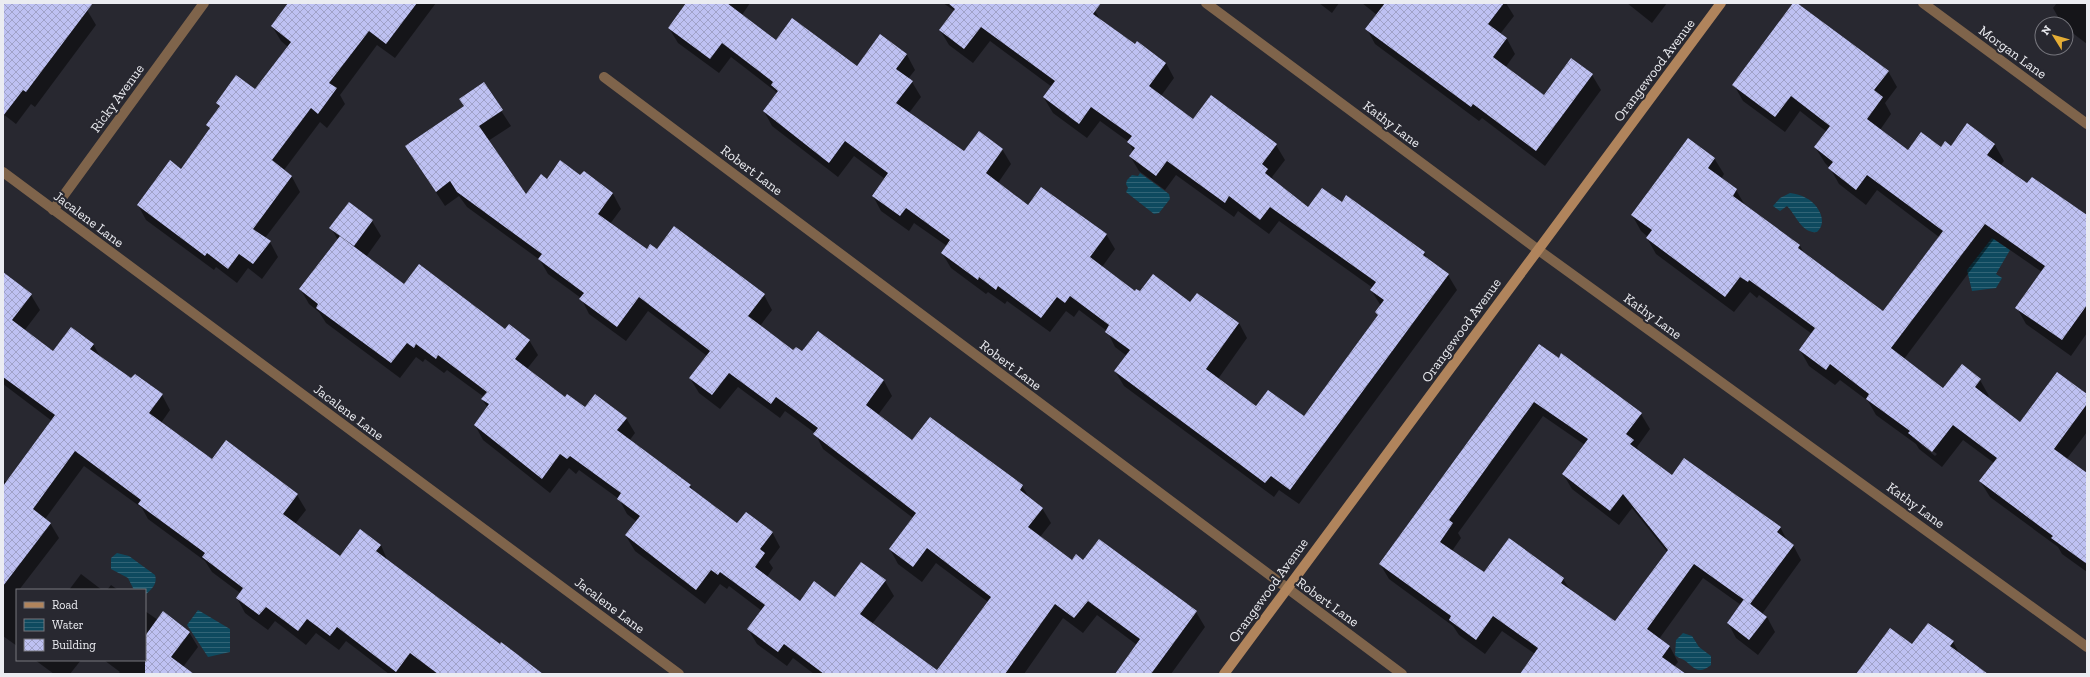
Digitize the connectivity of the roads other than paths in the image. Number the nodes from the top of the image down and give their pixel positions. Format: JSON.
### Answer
{"nodes":[{"id":1,"x":204,"y":3,"type":"edge"},
{"id":2,"x":1206,"y":3,"type":"edge"},
{"id":3,"x":1721,"y":3,"type":"edge"},
{"id":4,"x":1922,"y":3,"type":"edge"},
{"id":5,"x":604,"y":77,"type":"dead end"},
{"id":6,"x":2087,"y":124,"type":"edge"},
{"id":7,"x":3,"y":172,"type":"edge"},
{"id":8,"x":53,"y":210,"type":"junction"},
{"id":9,"x":1538,"y":250,"type":"junction"},
{"id":10,"x":1286,"y":589,"type":"junction"},
{"id":11,"x":2087,"y":647,"type":"edge"},
{"id":12,"x":679,"y":674,"type":"edge"},
{"id":13,"x":1224,"y":674,"type":"edge"},
{"id":14,"x":1402,"y":674,"type":"edge"}],
"edges":[{"from":1,"to":8,"type":"street","name":"Ricky Avenue"},
{"from":2,"to":9,"type":"street","name":"Kathy Lane"},
{"from":3,"to":9,"type":"main road","name":"Orangewood Avenue"},
{"from":4,"to":6,"type":"street","name":"Morgan Lane"},
{"from":5,"to":10,"type":"street","name":"Robert Lane"},
{"from":7,"to":8,"type":"street","name":"Jacalene Lane"},
{"from":8,"to":12,"type":"street","name":"Jacalene Lane"},
{"from":9,"to":10,"type":"main road","name":"Orangewood Avenue"},
{"from":9,"to":11,"type":"street","name":"Kathy Lane"},
{"from":10,"to":13,"type":"main road","name":"Orangewood Avenue"},
{"from":10,"to":14,"type":"street","name":"Robert Lane"}]}
